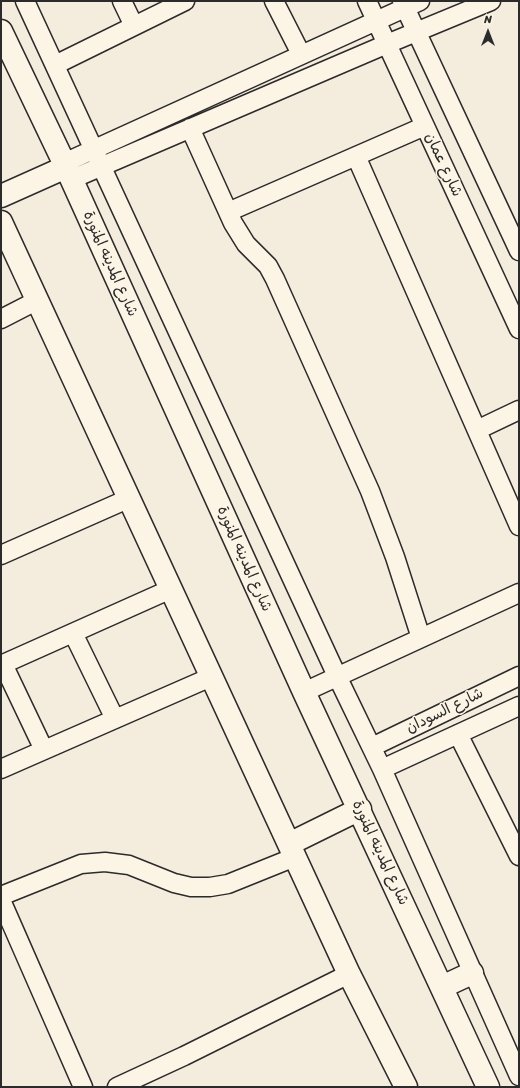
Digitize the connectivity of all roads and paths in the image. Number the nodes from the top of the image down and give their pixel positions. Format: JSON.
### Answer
{"nodes":[{"id":1,"x":25,"y":1,"type":"edge"},
{"id":2,"x":122,"y":1,"type":"edge"},
{"id":3,"x":185,"y":1,"type":"edge"},
{"id":4,"x":274,"y":1,"type":"edge"},
{"id":5,"x":367,"y":1,"type":"edge"},
{"id":6,"x":491,"y":1,"type":"edge"},
{"id":7,"x":409,"y":3,"type":"edge"},
{"id":8,"x":376,"y":21,"type":"junction"},
{"id":9,"x":134,"y":26,"type":"junction"},
{"id":10,"x":1,"y":31,"type":"edge"},
{"id":11,"x":416,"y":32,"type":"junction"},
{"id":12,"x":387,"y":44,"type":"junction"},
{"id":13,"x":300,"y":54,"type":"junction"},
{"id":14,"x":54,"y":65,"type":"junction"},
{"id":15,"x":425,"y":126,"type":"junction"},
{"id":16,"x":190,"y":128,"type":"junction"},
{"id":17,"x":94,"y":149,"type":"junction"},
{"id":18,"x":356,"y":156,"type":"junction"},
{"id":19,"x":102,"y":166,"type":"junction"},
{"id":20,"x":67,"y":170,"type":"junction"},
{"id":21,"x":1,"y":196,"type":"edge"},
{"id":22,"x":228,"y":212,"type":"junction"},
{"id":23,"x":1,"y":222,"type":"edge"},
{"id":24,"x":513,"y":223,"type":"edge"},
{"id":25,"x":519,"y":251,"type":"edge"},
{"id":26,"x":38,"y":300,"type":"junction"},
{"id":27,"x":1,"y":319,"type":"edge"},
{"id":28,"x":519,"y":329,"type":"edge"},
{"id":29,"x":519,"y":410,"type":"edge"},
{"id":30,"x":477,"y":430,"type":"junction"},
{"id":31,"x":130,"y":498,"type":"junction"},
{"id":32,"x":519,"y":526,"type":"edge"},
{"id":33,"x":1,"y":555,"type":"edge"},
{"id":34,"x":171,"y":589,"type":"junction"},
{"id":35,"x":519,"y":593,"type":"edge"},
{"id":36,"x":73,"y":633,"type":"junction"},
{"id":37,"x":421,"y":638,"type":"junction"},
{"id":38,"x":2,"y":664,"type":"edge"},
{"id":39,"x":337,"y":676,"type":"junction"},
{"id":40,"x":519,"y":676,"type":"edge"},
{"id":41,"x":211,"y":677,"type":"junction"},
{"id":42,"x":304,"y":692,"type":"junction"},
{"id":43,"x":519,"y":706,"type":"edge"},
{"id":44,"x":115,"y":719,"type":"junction"},
{"id":45,"x":458,"y":734,"type":"junction"},
{"id":46,"x":372,"y":747,"type":"junction"},
{"id":47,"x":44,"y":750,"type":"junction"},
{"id":48,"x":1,"y":769,"type":"edge"},
{"id":49,"x":382,"y":769,"type":"junction"},
{"id":50,"x":360,"y":809,"type":"junction"},
{"id":51,"x":292,"y":851,"type":"junction"},
{"id":52,"x":519,"y":856,"type":"edge"},
{"id":53,"x":1,"y":896,"type":"edge"},
{"id":54,"x":1,"y":900,"type":"edge"},
{"id":55,"x":472,"y":973,"type":"junction"},
{"id":56,"x":350,"y":974,"type":"junction"},
{"id":57,"x":442,"y":987,"type":"junction"},
{"id":58,"x":519,"y":1076,"type":"edge"},
{"id":59,"x":83,"y":1087,"type":"edge"},
{"id":60,"x":117,"y":1087,"type":"edge"},
{"id":61,"x":406,"y":1087,"type":"edge"},
{"id":62,"x":488,"y":1087,"type":"edge"}],
"edges":[{"from":1,"to":14,"type":"street"},
{"from":2,"to":9,"type":"street"},
{"from":3,"to":9,"type":"street"},
{"from":4,"to":13,"type":"street"},
{"from":5,"to":8,"type":"street","name":"شارع عمان"},
{"from":6,"to":11,"type":"street"},
{"from":7,"to":8,"type":"street"},
{"from":7,"to":11,"type":"street"},
{"from":8,"to":12,"type":"street","name":"شارع عمان"},
{"from":8,"to":13,"type":"street"},
{"from":9,"to":14,"type":"street"},
{"from":10,"to":20,"type":"main road","name":"شارع المدينه المنورة"},
{"from":11,"to":12,"type":"street"},
{"from":11,"to":24,"type":"street"},
{"from":12,"to":15,"type":"street","name":"شارع عمان"},
{"from":12,"to":16,"type":"street"},
{"from":13,"to":17,"type":"street"},
{"from":14,"to":17,"type":"street"},
{"from":15,"to":18,"type":"street"},
{"from":15,"to":28,"type":"street","name":"شارع عمان"},
{"from":16,"to":19,"type":"street"},
{"from":16,"to":22,"type":"street"},
{"from":17,"to":19,"type":"street"},
{"from":17,"to":20,"type":"street"},
{"from":18,"to":22,"type":"street"},
{"from":18,"to":30,"type":"street"},
{"from":19,"to":20,"type":"street"},
{"from":19,"to":39,"type":"street"},
{"from":20,"to":21,"type":"main road"},
{"from":20,"to":42,"type":"main road","name":"شارع المدينه المنورة"},
{"from":22,"to":37,"type":"street"},
{"from":23,"to":26,"type":"main road"},
{"from":24,"to":25,"type":"street"},
{"from":26,"to":27,"type":"street"},
{"from":26,"to":31,"type":"main road"},
{"from":29,"to":30,"type":"street"},
{"from":30,"to":32,"type":"street"},
{"from":31,"to":33,"type":"street"},
{"from":31,"to":34,"type":"main road"},
{"from":34,"to":36,"type":"street"},
{"from":34,"to":41,"type":"main road"},
{"from":35,"to":37,"type":"street"},
{"from":36,"to":38,"type":"street"},
{"from":36,"to":44,"type":"street"},
{"from":37,"to":39,"type":"street"},
{"from":38,"to":47,"type":"street"},
{"from":39,"to":42,"type":"street"},
{"from":39,"to":46,"type":"street"},
{"from":40,"to":46,"type":"street","name":"شارع السودان"},
{"from":41,"to":44,"type":"street"},
{"from":41,"to":51,"type":"main road"},
{"from":42,"to":50,"type":"main road","name":"شارع المدينه المنورة"},
{"from":43,"to":45,"type":"street","name":"شارع السودان"},
{"from":44,"to":47,"type":"street"},
{"from":45,"to":49,"type":"street","name":"شارع السودان"},
{"from":45,"to":52,"type":"street"},
{"from":46,"to":49,"type":"street"},
{"from":47,"to":48,"type":"street"},
{"from":49,"to":55,"type":"street"},
{"from":50,"to":51,"type":"main road"},
{"from":50,"to":57,"type":"main road","name":"شارع المدينه المنورة"},
{"from":51,"to":53,"type":"street"},
{"from":51,"to":56,"type":"main road"},
{"from":54,"to":59,"type":"street"},
{"from":55,"to":57,"type":"main road"},
{"from":55,"to":58,"type":"street"},
{"from":56,"to":60,"type":"street"},
{"from":56,"to":61,"type":"main road"},
{"from":57,"to":62,"type":"main road","name":"شارع المدينه المنورة"}]}
